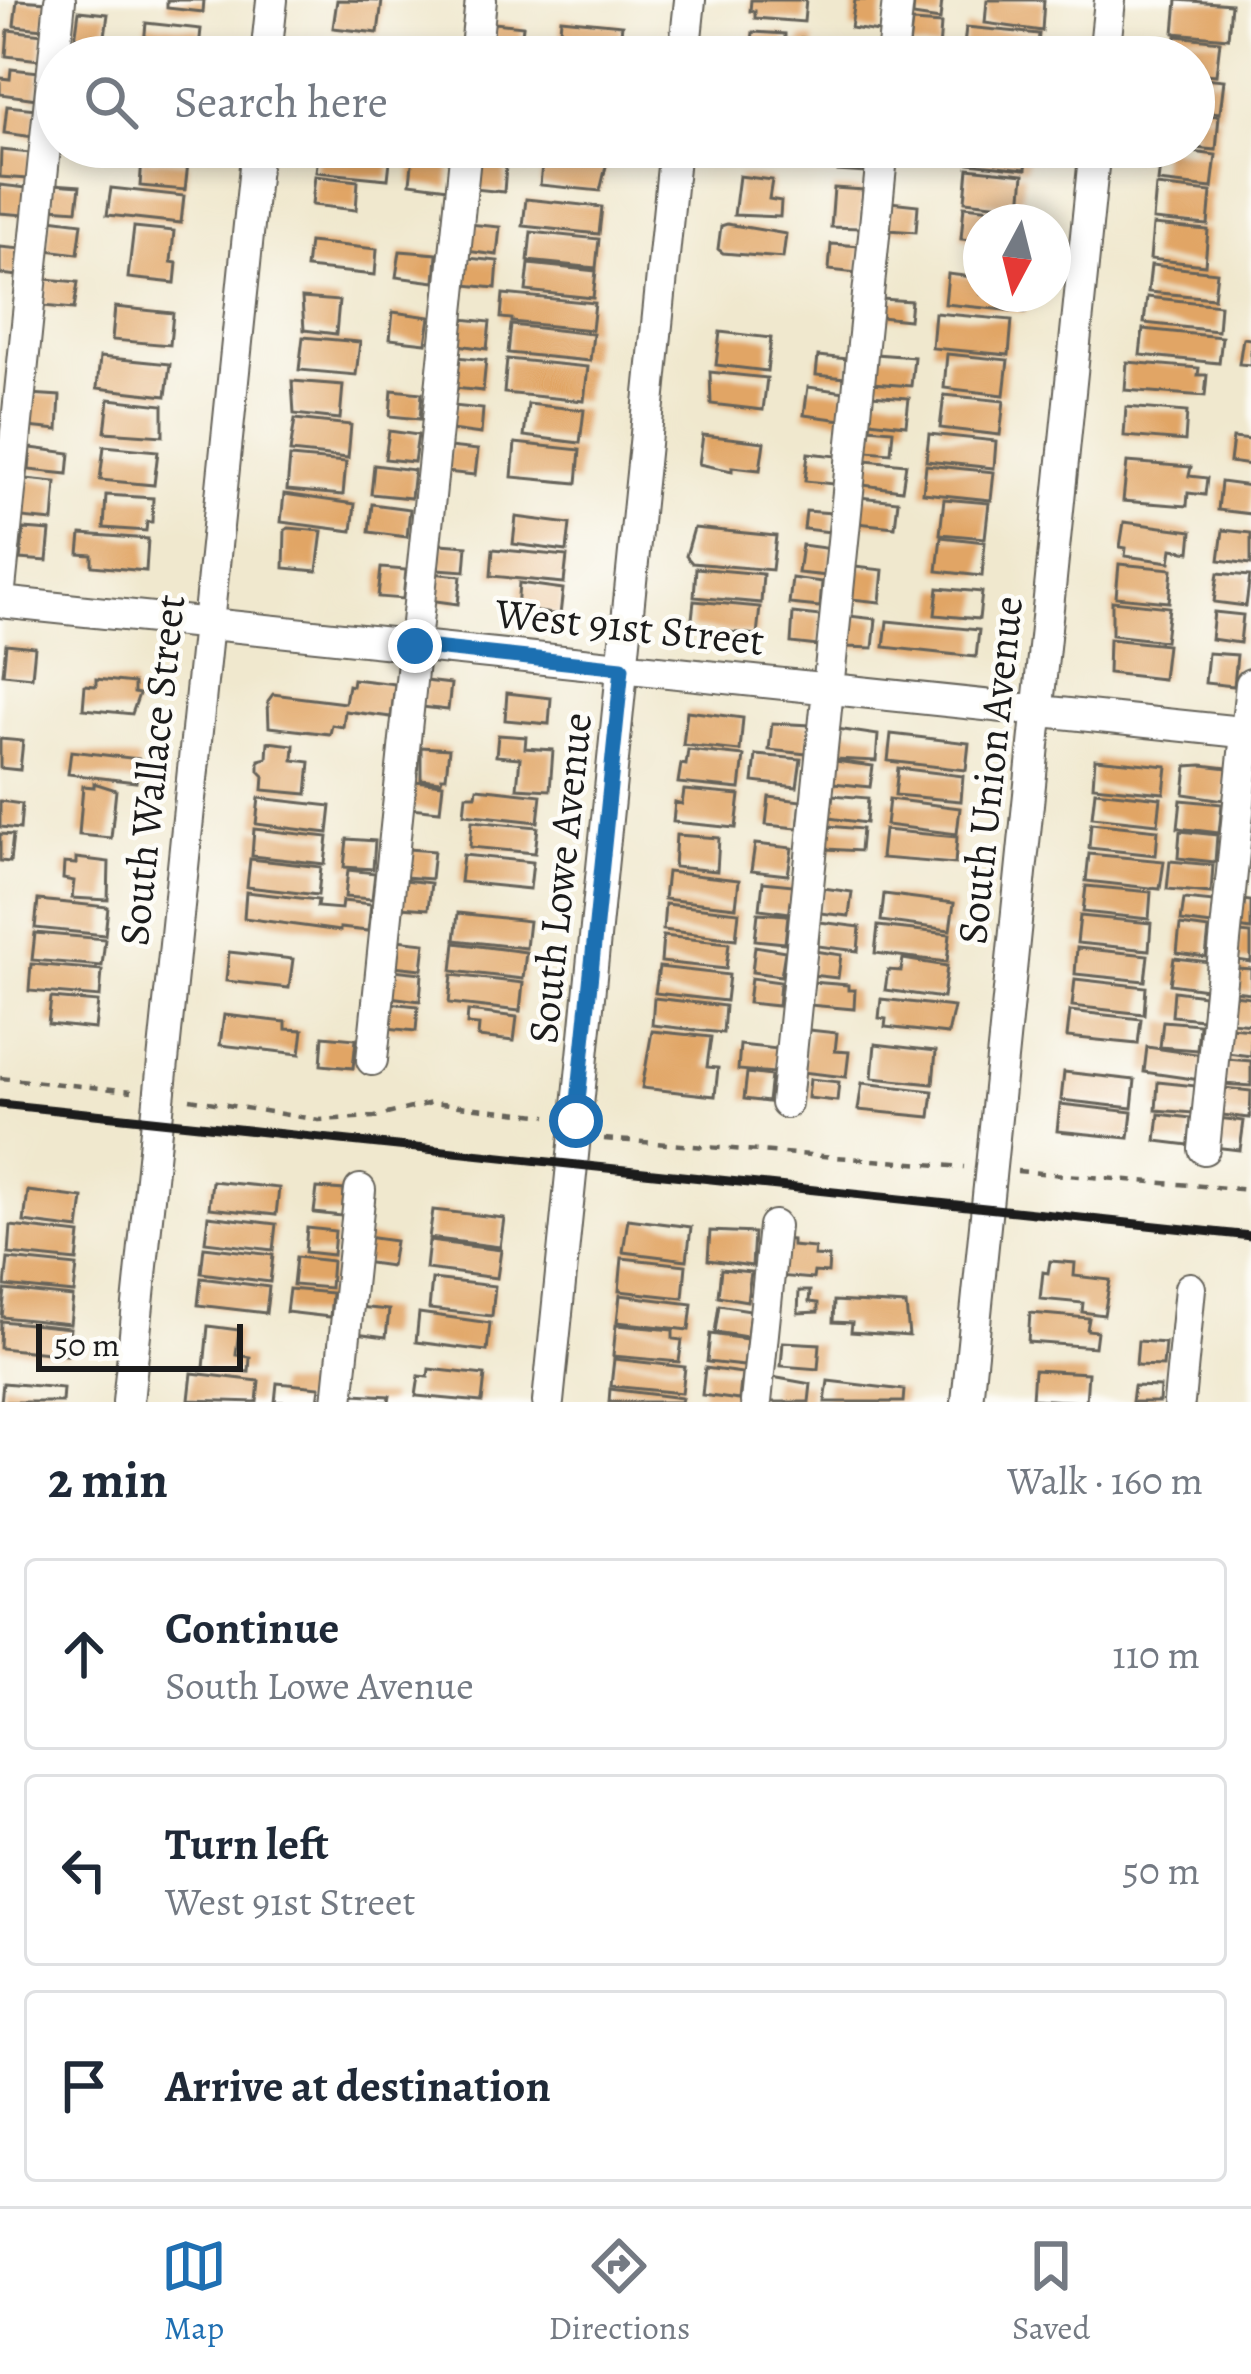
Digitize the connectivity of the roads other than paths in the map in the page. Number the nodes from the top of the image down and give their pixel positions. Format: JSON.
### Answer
{"nodes":[{"id":1,"x":60,"y":0,"type":"edge"},
{"id":2,"x":272,"y":0,"type":"edge"},
{"id":3,"x":481,"y":0,"type":"edge"},
{"id":4,"x":690,"y":0,"type":"edge"},
{"id":5,"x":898,"y":0,"type":"edge"},
{"id":6,"x":1110,"y":0,"type":"edge"},
{"id":7,"x":56,"y":36,"type":"edge"},
{"id":8,"x":268,"y":36,"type":"edge"},
{"id":9,"x":477,"y":36,"type":"edge"},
{"id":10,"x":686,"y":36,"type":"edge"},
{"id":11,"x":894,"y":36,"type":"edge"},
{"id":12,"x":1106,"y":36,"type":"edge"},
{"id":13,"x":43,"y":168,"type":"edge"},
{"id":14,"x":255,"y":168,"type":"edge"},
{"id":15,"x":464,"y":168,"type":"edge"},
{"id":16,"x":673,"y":168,"type":"edge"},
{"id":17,"x":881,"y":168,"type":"edge"},
{"id":18,"x":1093,"y":168,"type":"edge"},
{"id":19,"x":0,"y":589,"type":"edge"},
{"id":20,"x":0,"y":602,"type":"edge"},
{"id":21,"x":208,"y":624,"type":"junction"},
{"id":22,"x":415,"y":646,"type":"junction"},
{"id":23,"x":622,"y":668,"type":"junction"},
{"id":24,"x":1251,"y":684,"type":"edge"},
{"id":25,"x":826,"y":688,"type":"junction"},
{"id":26,"x":1037,"y":711,"type":"junction"},
{"id":27,"x":1248,"y":733,"type":"edge"},
{"id":28,"x":372,"y":1060,"type":"dead end"},
{"id":29,"x":786,"y":1102,"type":"dead end"},
{"id":30,"x":1204,"y":1149,"type":"dead end"},
{"id":31,"x":360,"y":1190,"type":"dead end"},
{"id":32,"x":774,"y":1226,"type":"dead end"},
{"id":33,"x":1190,"y":1288,"type":"dead end"},
{"id":34,"x":128,"y":1402,"type":"edge"},
{"id":35,"x":338,"y":1402,"type":"edge"},
{"id":36,"x":548,"y":1402,"type":"edge"},
{"id":37,"x":756,"y":1402,"type":"edge"},
{"id":38,"x":967,"y":1402,"type":"edge"},
{"id":39,"x":1179,"y":1402,"type":"edge"}],
"edges":[{"from":1,"to":7,"type":"street"},
{"from":2,"to":8,"type":"street"},
{"from":3,"to":9,"type":"street"},
{"from":4,"to":10,"type":"street"},
{"from":5,"to":11,"type":"street"},
{"from":6,"to":12,"type":"street"},
{"from":13,"to":19,"type":"street"},
{"from":14,"to":21,"type":"street","name":"South Wallace Street"},
{"from":15,"to":22,"type":"street"},
{"from":16,"to":23,"type":"street","name":"South Lowe Avenue"},
{"from":17,"to":25,"type":"street"},
{"from":18,"to":26,"type":"street","name":"South Union Avenue"},
{"from":20,"to":21,"type":"street","name":"West 91st Street"},
{"from":21,"to":22,"type":"street","name":"West 91st Street"},
{"from":21,"to":34,"type":"street","name":"South Wallace Street"},
{"from":22,"to":23,"type":"street","name":"West 91st Street"},
{"from":22,"to":28,"type":"street"},
{"from":23,"to":25,"type":"street","name":"West 91st Street"},
{"from":23,"to":36,"type":"street","name":"South Lowe Avenue"},
{"from":24,"to":27,"type":"street"},
{"from":25,"to":26,"type":"street","name":"West 91st Street"},
{"from":25,"to":29,"type":"street"},
{"from":26,"to":27,"type":"street","name":"West 91st Street"},
{"from":26,"to":38,"type":"street","name":"South Union Avenue"},
{"from":27,"to":30,"type":"street"},
{"from":31,"to":35,"type":"street"},
{"from":32,"to":37,"type":"street"},
{"from":33,"to":39,"type":"street"}]}
